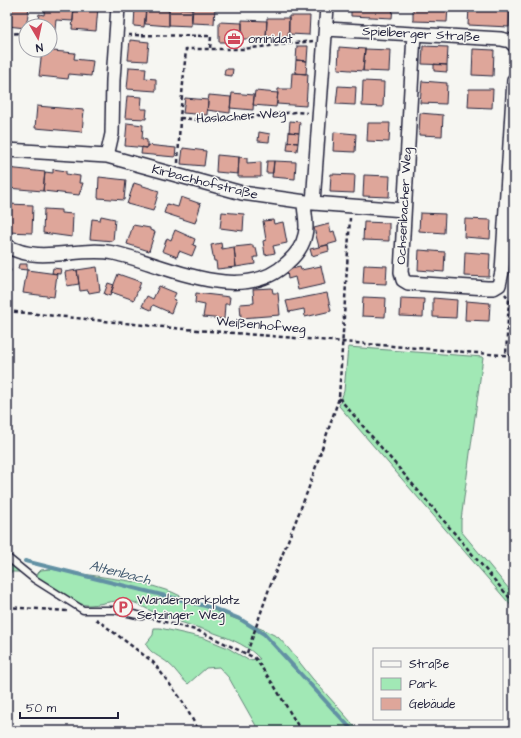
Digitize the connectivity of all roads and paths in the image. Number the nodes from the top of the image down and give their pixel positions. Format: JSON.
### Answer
{"nodes":[{"id":1,"x":118,"y":7,"type":"edge"},
{"id":2,"x":327,"y":7,"type":"edge"},
{"id":3,"x":18,"y":33,"type":"edge"},
{"id":4,"x":7,"y":34,"type":"edge"},
{"id":5,"x":116,"y":34,"type":"junction"},
{"id":6,"x":414,"y":34,"type":"junction"},
{"id":7,"x":326,"y":35,"type":"junction"},
{"id":8,"x":514,"y":45,"type":"edge"},
{"id":9,"x":210,"y":49,"type":"junction"},
{"id":10,"x":514,"y":80,"type":"edge"},
{"id":11,"x":320,"y":114,"type":"junction"},
{"id":12,"x":180,"y":118,"type":"junction"},
{"id":13,"x":7,"y":150,"type":"edge"},
{"id":14,"x":107,"y":156,"type":"junction"},
{"id":15,"x":177,"y":176,"type":"junction"},
{"id":16,"x":308,"y":203,"type":"junction"},
{"id":17,"x":404,"y":210,"type":"junction"},
{"id":18,"x":342,"y":216,"type":"dead end"},
{"id":19,"x":7,"y":246,"type":"edge"},
{"id":20,"x":499,"y":285,"type":"junction"},
{"id":21,"x":7,"y":311,"type":"edge"},
{"id":22,"x":342,"y":341,"type":"junction"},
{"id":23,"x":506,"y":355,"type":"junction"},
{"id":24,"x":514,"y":356,"type":"edge"},
{"id":25,"x":339,"y":398,"type":"junction"},
{"id":26,"x":7,"y":557,"type":"edge"},
{"id":27,"x":514,"y":603,"type":"edge"},
{"id":28,"x":7,"y":607,"type":"edge"},
{"id":29,"x":83,"y":610,"type":"junction"},
{"id":30,"x":142,"y":616,"type":"joint"},
{"id":31,"x":247,"y":653,"type":"junction"},
{"id":32,"x":199,"y":731,"type":"edge"},
{"id":33,"x":301,"y":731,"type":"edge"}],
"edges":[{"from":1,"to":5,"type":"street"},
{"from":2,"to":7,"type":"street"},
{"from":3,"to":4,"type":"path"},
{"from":5,"to":9,"type":"path"},
{"from":5,"to":14,"type":"street"},
{"from":6,"to":7,"type":"street","name":"Spielberger Straße"},
{"from":6,"to":8,"type":"street","name":"Spielberger Straße"},
{"from":6,"to":17,"type":"street","name":"Ochsenbacher Weg"},
{"from":7,"to":9,"type":"path","name":"Haslacher Weg"},
{"from":7,"to":11,"type":"street"},
{"from":9,"to":12,"type":"path","name":"Haslacher Weg"},
{"from":10,"to":20,"type":"street"},
{"from":11,"to":12,"type":"path","name":"Haslacher Weg"},
{"from":11,"to":16,"type":"street"},
{"from":12,"to":15,"type":"path"},
{"from":13,"to":14,"type":"street","name":"Kirbachhofstraße"},
{"from":14,"to":15,"type":"street","name":"Kirbachhofstraße"},
{"from":15,"to":16,"type":"street","name":"Kirbachhofstraße"},
{"from":16,"to":17,"type":"street","name":"Kirbachhofstraße"},
{"from":16,"to":19,"type":"street"},
{"from":17,"to":20,"type":"street","name":"Ochsenbacher Weg"},
{"from":18,"to":22,"type":"path"},
{"from":20,"to":23,"type":"path"},
{"from":21,"to":22,"type":"path","name":"Weißenhofweg"},
{"from":22,"to":23,"type":"path","name":"Weißenhofweg"},
{"from":22,"to":25,"type":"path"},
{"from":23,"to":24,"type":"path","name":"Weißenhofweg"},
{"from":25,"to":27,"type":"path"},
{"from":25,"to":31,"type":"path"},
{"from":26,"to":29,"type":"lane"},
{"from":28,"to":29,"type":"path"},
{"from":29,"to":30,"type":"lane"},
{"from":29,"to":32,"type":"path"},
{"from":30,"to":31,"type":"path"},
{"from":31,"to":33,"type":"path"}]}
